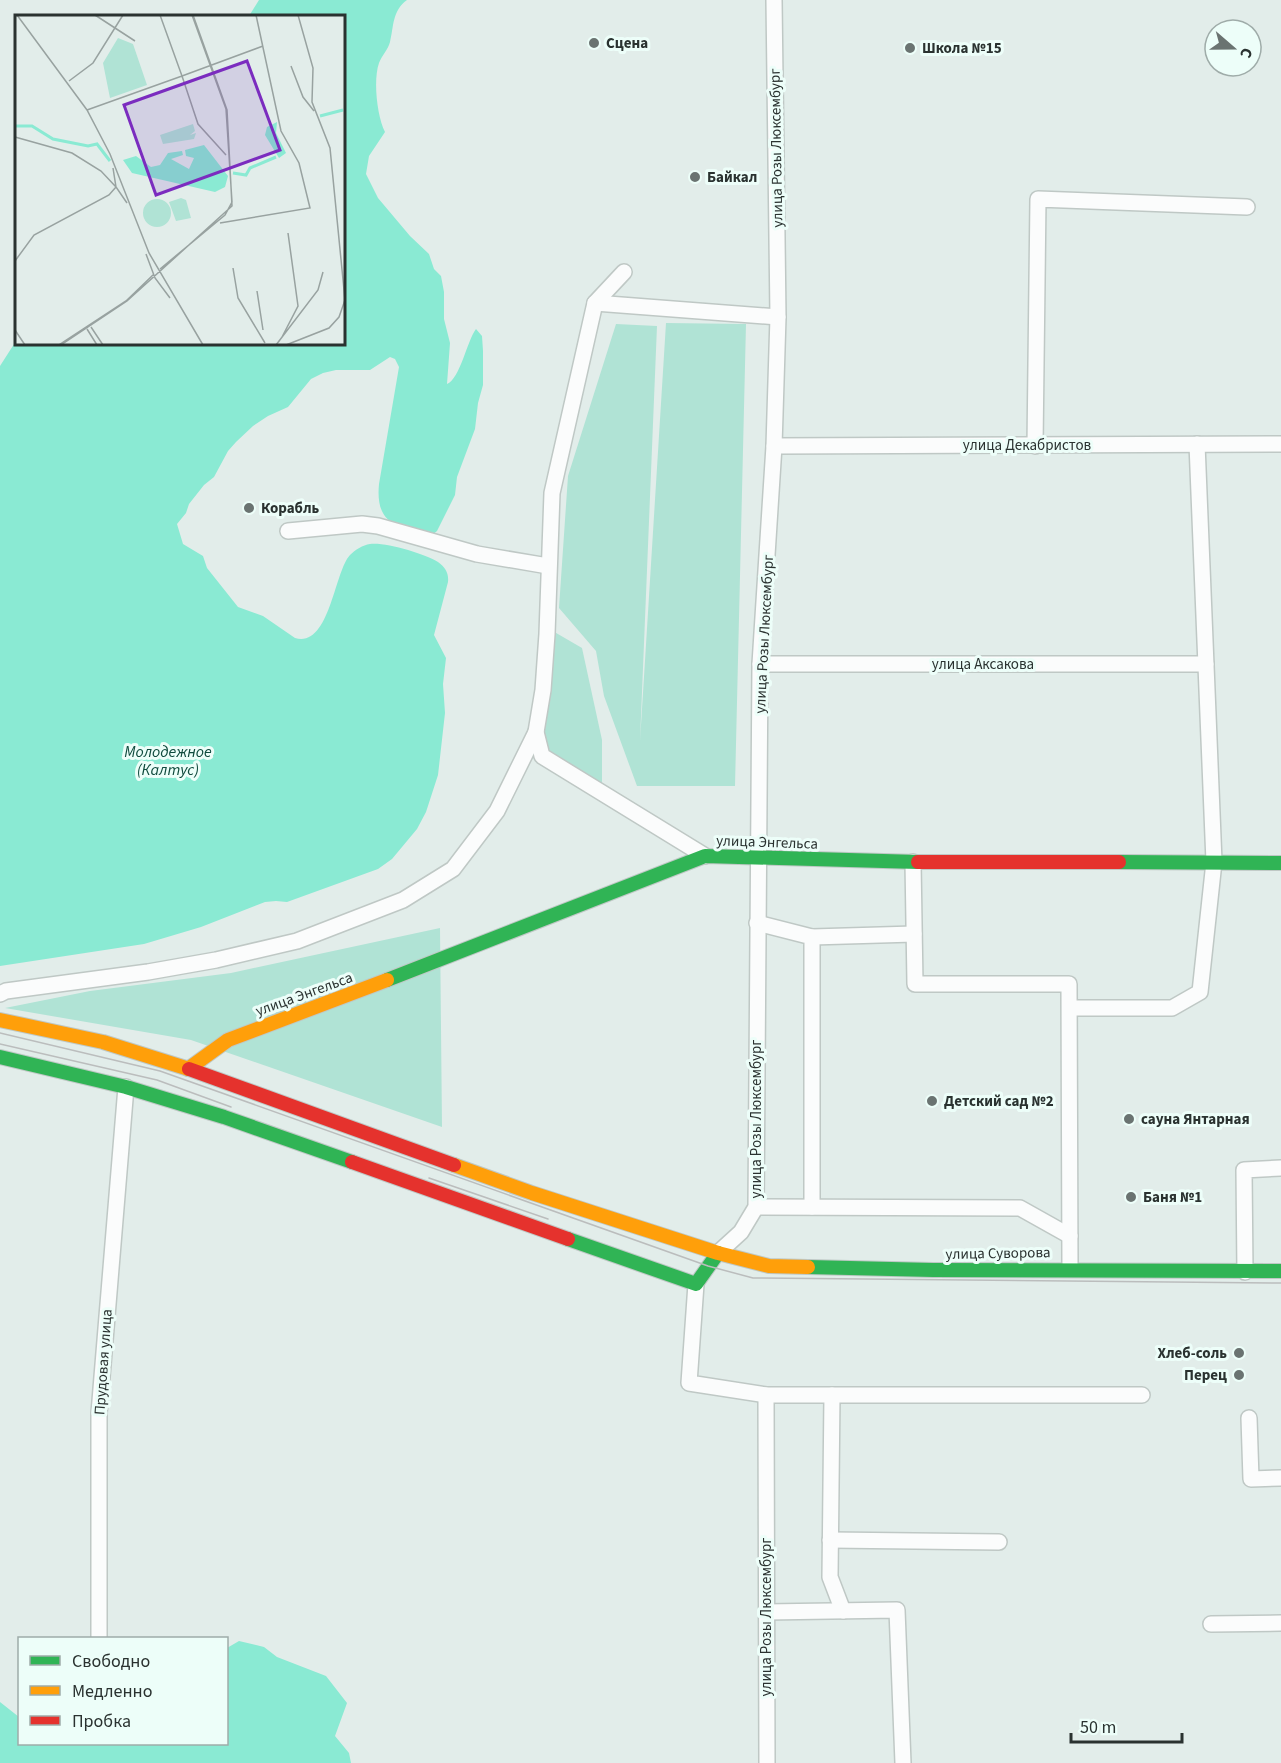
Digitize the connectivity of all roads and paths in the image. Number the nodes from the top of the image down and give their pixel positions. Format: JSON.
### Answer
{"nodes":[{"id":1,"x":774,"y":0,"type":"edge"},
{"id":2,"x":1247,"y":207,"type":"dead end"},
{"id":3,"x":624,"y":272,"type":"dead end"},
{"id":4,"x":595,"y":303,"type":"junction"},
{"id":5,"x":778,"y":317,"type":"junction"},
{"id":6,"x":1197,"y":444,"type":"junction"},
{"id":7,"x":1281,"y":444,"type":"edge"},
{"id":8,"x":774,"y":446,"type":"junction"},
{"id":9,"x":1035,"y":446,"type":"junction"},
{"id":10,"x":288,"y":531,"type":"dead end"},
{"id":11,"x":548,"y":566,"type":"junction"},
{"id":12,"x":760,"y":664,"type":"junction"},
{"id":13,"x":1206,"y":664,"type":"junction"},
{"id":14,"x":536,"y":732,"type":"junction"},
{"id":15,"x":705,"y":856,"type":"junction"},
{"id":16,"x":758,"y":859,"type":"junction"},
{"id":17,"x":913,"y":862,"type":"junction"},
{"id":18,"x":1214,"y":862,"type":"junction"},
{"id":19,"x":1281,"y":863,"type":"edge"},
{"id":20,"x":757,"y":923,"type":"junction"},
{"id":21,"x":914,"y":934,"type":"junction"},
{"id":22,"x":812,"y":936,"type":"junction"},
{"id":23,"x":0,"y":994,"type":"edge"},
{"id":24,"x":1070,"y":1008,"type":"junction"},
{"id":25,"x":0,"y":1020,"type":"edge"},
{"id":26,"x":0,"y":1057,"type":"edge"},
{"id":27,"x":188,"y":1068,"type":"junction"},
{"id":28,"x":126,"y":1087,"type":"junction"},
{"id":29,"x":1281,"y":1168,"type":"edge"},
{"id":30,"x":756,"y":1207,"type":"junction"},
{"id":31,"x":812,"y":1207,"type":"junction"},
{"id":32,"x":1070,"y":1236,"type":"junction"},
{"id":33,"x":718,"y":1253,"type":"junction"},
{"id":34,"x":1070,"y":1269,"type":"junction"},
{"id":35,"x":1281,"y":1271,"type":"edge"},
{"id":36,"x":1245,"y":1272,"type":"junction"},
{"id":37,"x":696,"y":1284,"type":"junction"},
{"id":38,"x":766,"y":1395,"type":"junction"},
{"id":39,"x":832,"y":1395,"type":"junction"},
{"id":40,"x":1142,"y":1395,"type":"dead end"},
{"id":41,"x":1249,"y":1418,"type":"dead end"},
{"id":42,"x":1281,"y":1478,"type":"edge"},
{"id":43,"x":830,"y":1540,"type":"junction"},
{"id":44,"x":999,"y":1542,"type":"dead end"},
{"id":45,"x":843,"y":1611,"type":"junction"},
{"id":46,"x":766,"y":1612,"type":"junction"},
{"id":47,"x":1281,"y":1623,"type":"edge"},
{"id":48,"x":1211,"y":1624,"type":"dead end"},
{"id":49,"x":99,"y":1637,"type":"edge"},
{"id":50,"x":767,"y":1763,"type":"edge"},
{"id":51,"x":903,"y":1763,"type":"edge"}],
"edges":[{"from":1,"to":5,"type":"street","name":"улица Розы Люксембург"},
{"from":2,"to":9,"type":"street"},
{"from":3,"to":4,"type":"street"},
{"from":4,"to":5,"type":"street"},
{"from":4,"to":11,"type":"street"},
{"from":5,"to":8,"type":"street","name":"улица Розы Люксембург"},
{"from":6,"to":7,"type":"street","name":"улица Декабристов"},
{"from":6,"to":9,"type":"street","name":"улица Декабристов"},
{"from":6,"to":13,"type":"street"},
{"from":8,"to":9,"type":"street","name":"улица Декабристов"},
{"from":8,"to":12,"type":"street","name":"улица Розы Люксембург"},
{"from":10,"to":11,"type":"street"},
{"from":11,"to":14,"type":"street"},
{"from":12,"to":13,"type":"street","name":"улица Аксакова"},
{"from":12,"to":16,"type":"street","name":"улица Розы Люксембург"},
{"from":13,"to":18,"type":"street"},
{"from":14,"to":15,"type":"street"},
{"from":14,"to":23,"type":"street"},
{"from":15,"to":16,"type":"main road","name":"улица Энгельса"},
{"from":15,"to":27,"type":"main road","name":"улица Энгельса"},
{"from":16,"to":17,"type":"main road","name":"улица Энгельса"},
{"from":16,"to":20,"type":"street","name":"улица Розы Люксембург"},
{"from":17,"to":18,"type":"main road","name":"улица Энгельса"},
{"from":17,"to":21,"type":"street"},
{"from":18,"to":19,"type":"main road","name":"улица Энгельса"},
{"from":18,"to":24,"type":"street"},
{"from":20,"to":22,"type":"street"},
{"from":20,"to":30,"type":"street","name":"улица Розы Люксембург"},
{"from":21,"to":22,"type":"street"},
{"from":21,"to":24,"type":"street"},
{"from":22,"to":31,"type":"street"},
{"from":24,"to":32,"type":"street"},
{"from":25,"to":27,"type":"main road","name":"улица Суворова"},
{"from":26,"to":28,"type":"main road"},
{"from":27,"to":33,"type":"main road","name":"улица Суворова"},
{"from":28,"to":37,"type":"main road"},
{"from":28,"to":49,"type":"street","name":"Прудовая улица"},
{"from":29,"to":36,"type":"street"},
{"from":30,"to":31,"type":"street"},
{"from":30,"to":33,"type":"street","name":"улица Розы Люксембург"},
{"from":31,"to":32,"type":"street"},
{"from":32,"to":34,"type":"street"},
{"from":33,"to":34,"type":"main road","name":"улица Суворова"},
{"from":33,"to":37,"type":"main road"},
{"from":34,"to":36,"type":"main road","name":"улица Суворова"},
{"from":35,"to":36,"type":"main road","name":"улица Суворова"},
{"from":37,"to":38,"type":"street"},
{"from":38,"to":39,"type":"street"},
{"from":38,"to":46,"type":"street","name":"улица Розы Люксембург"},
{"from":39,"to":40,"type":"street"},
{"from":39,"to":43,"type":"street"},
{"from":41,"to":42,"type":"street"},
{"from":43,"to":44,"type":"street"},
{"from":43,"to":45,"type":"street"},
{"from":45,"to":46,"type":"street"},
{"from":45,"to":51,"type":"street"},
{"from":46,"to":50,"type":"street","name":"улица Розы Люксембург"},
{"from":47,"to":48,"type":"street"}]}
